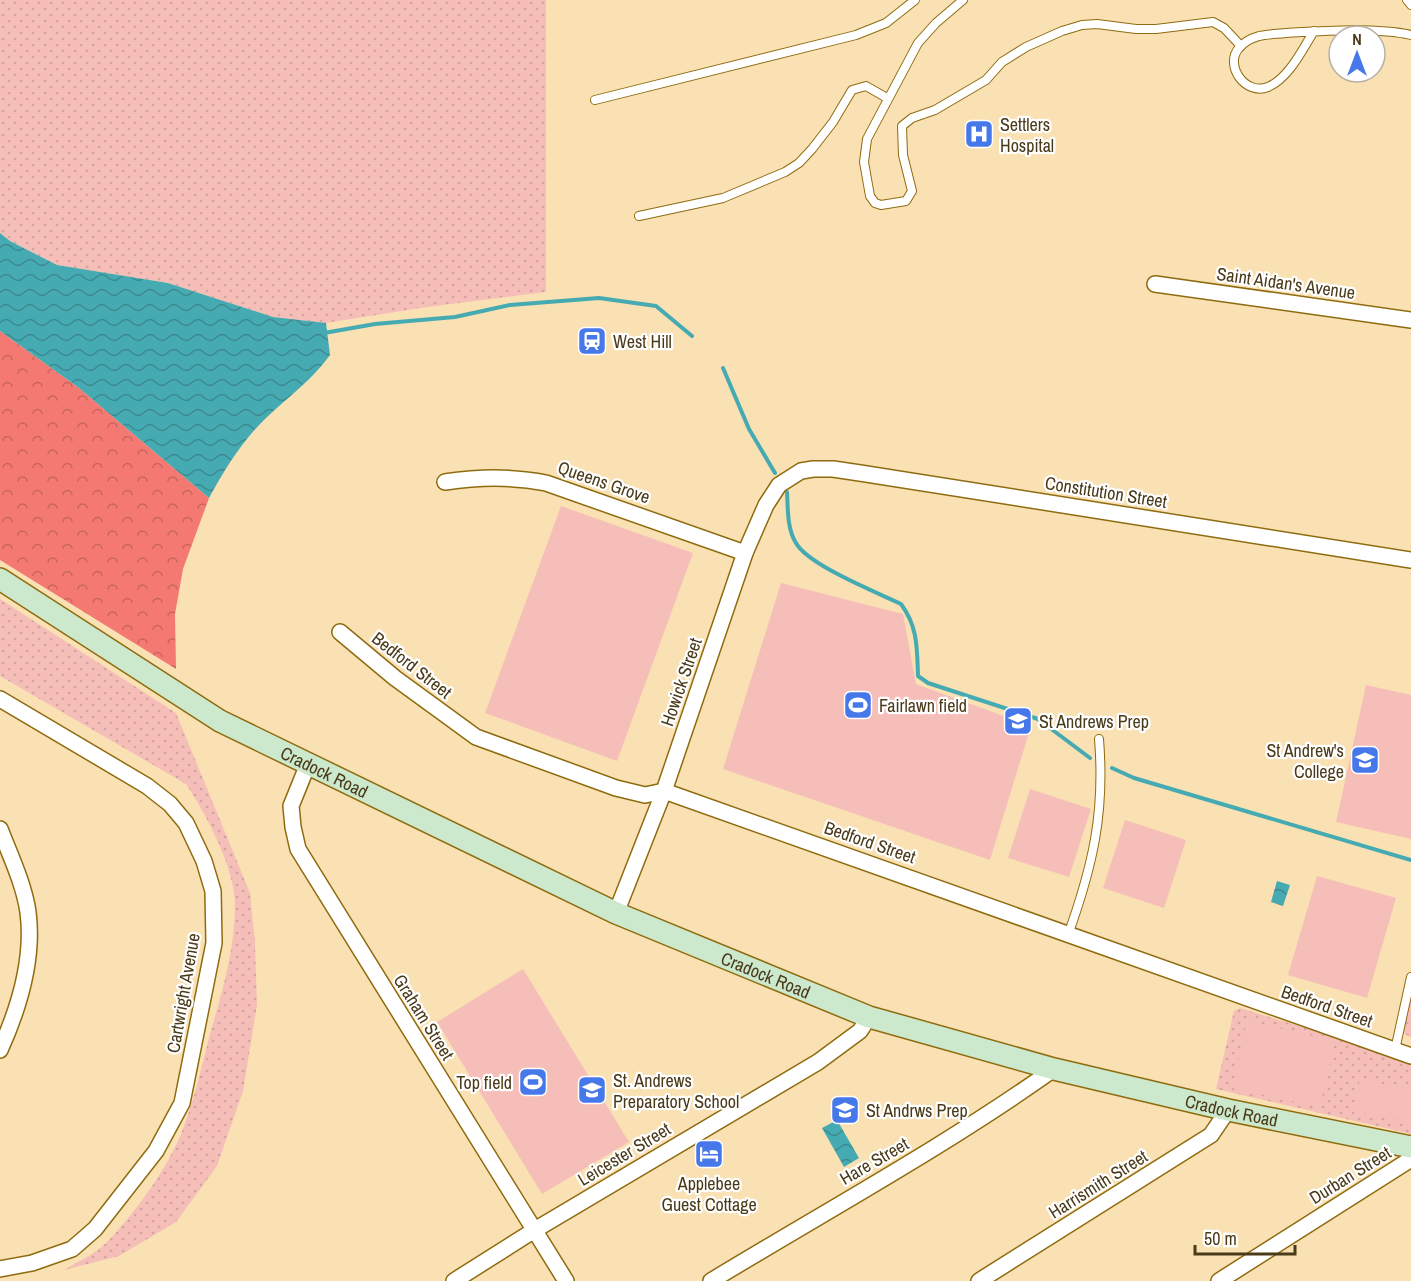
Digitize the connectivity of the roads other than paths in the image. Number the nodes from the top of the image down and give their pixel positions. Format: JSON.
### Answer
{"nodes":[{"id":1,"x":915,"y":0,"type":"edge"},
{"id":2,"x":963,"y":0,"type":"edge"},
{"id":3,"x":1407,"y":0,"type":"edge"},
{"id":4,"x":1411,"y":5,"type":"edge"},
{"id":5,"x":1314,"y":31,"type":"junction"},
{"id":6,"x":1411,"y":35,"type":"edge"},
{"id":7,"x":1241,"y":46,"type":"junction"},
{"id":8,"x":887,"y":98,"type":"junction"},
{"id":9,"x":595,"y":100,"type":"dead end"},
{"id":10,"x":639,"y":216,"type":"dead end"},
{"id":11,"x":1155,"y":284,"type":"dead end"},
{"id":12,"x":1411,"y":320,"type":"edge"},
{"id":13,"x":795,"y":473,"type":"joint"},
{"id":14,"x":445,"y":482,"type":"dead end"},
{"id":15,"x":745,"y":552,"type":"junction"},
{"id":16,"x":1411,"y":560,"type":"edge"},
{"id":17,"x":0,"y":579,"type":"edge"},
{"id":18,"x":340,"y":633,"type":"dead end"},
{"id":19,"x":0,"y":699,"type":"edge"},
{"id":20,"x":1099,"y":739,"type":"dead end"},
{"id":21,"x":308,"y":764,"type":"junction"},
{"id":22,"x":664,"y":791,"type":"junction"},
{"id":23,"x":0,"y":829,"type":"edge"},
{"id":24,"x":616,"y":913,"type":"junction"},
{"id":25,"x":1068,"y":935,"type":"junction"},
{"id":26,"x":1411,"y":977,"type":"edge"},
{"id":27,"x":869,"y":1017,"type":"junction"},
{"id":28,"x":0,"y":1050,"type":"edge"},
{"id":29,"x":1395,"y":1050,"type":"junction"},
{"id":30,"x":1411,"y":1056,"type":"edge"},
{"id":31,"x":1054,"y":1070,"type":"junction"},
{"id":32,"x":1228,"y":1110,"type":"junction"},
{"id":33,"x":1411,"y":1147,"type":"edge"},
{"id":34,"x":1411,"y":1159,"type":"edge"},
{"id":35,"x":533,"y":1230,"type":"junction"},
{"id":36,"x":0,"y":1269,"type":"edge"},
{"id":37,"x":454,"y":1281,"type":"edge"},
{"id":38,"x":566,"y":1281,"type":"edge"},
{"id":39,"x":711,"y":1281,"type":"edge"},
{"id":40,"x":980,"y":1281,"type":"edge"},
{"id":41,"x":1219,"y":1281,"type":"edge"}],
"edges":[{"from":1,"to":9,"type":"lane"},
{"from":2,"to":8,"type":"lane"},
{"from":3,"to":4,"type":"lane"},
{"from":5,"to":6,"type":"lane"},
{"from":5,"to":7,"type":"lane"},
{"from":5,"to":7,"type":"lane"},
{"from":7,"to":8,"type":"lane"},
{"from":8,"to":10,"type":"lane"},
{"from":11,"to":12,"type":"street","name":"Saint Aidan's Avenue"},
{"from":13,"to":15,"type":"street","name":"Howick Street"},
{"from":13,"to":16,"type":"street","name":"Constitution Street"},
{"from":14,"to":15,"type":"street","name":"Queens Grove"},
{"from":15,"to":22,"type":"street","name":"Howick Street"},
{"from":17,"to":21,"type":"main road","name":"Cradock Road"},
{"from":18,"to":22,"type":"street","name":"Bedford Street"},
{"from":19,"to":36,"type":"street","name":"Cartwright Avenue"},
{"from":20,"to":25,"type":"lane"},
{"from":21,"to":24,"type":"main road","name":"Cradock Road"},
{"from":21,"to":35,"type":"street","name":"Graham Street"},
{"from":22,"to":24,"type":"street","name":"Howick Street"},
{"from":22,"to":25,"type":"street","name":"Bedford Street"},
{"from":23,"to":28,"type":"street"},
{"from":24,"to":27,"type":"main road","name":"Cradock Road"},
{"from":25,"to":29,"type":"street","name":"Bedford Street"},
{"from":26,"to":29,"type":"lane"},
{"from":27,"to":31,"type":"main road","name":"Cradock Road"},
{"from":27,"to":35,"type":"street","name":"Leicester Street"},
{"from":29,"to":30,"type":"street","name":"Bedford Street"},
{"from":31,"to":32,"type":"main road","name":"Cradock Road"},
{"from":31,"to":39,"type":"street","name":"Hare Street"},
{"from":32,"to":33,"type":"main road","name":"Cradock Road"},
{"from":32,"to":40,"type":"street","name":"Harrismith Street"},
{"from":34,"to":41,"type":"street","name":"Durban Street"},
{"from":35,"to":37,"type":"street","name":"Leicester Street"},
{"from":35,"to":38,"type":"street","name":"Graham Street"}]}
